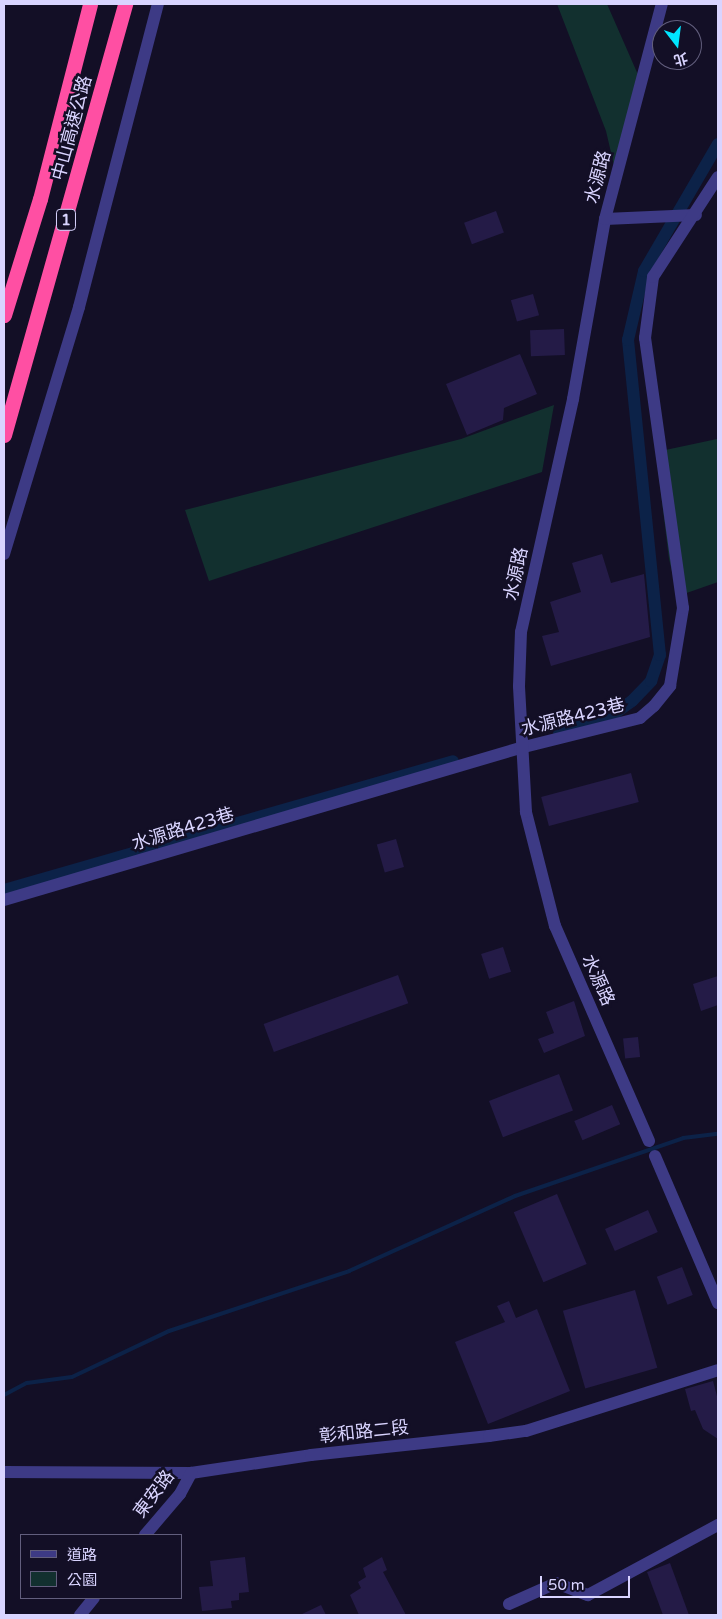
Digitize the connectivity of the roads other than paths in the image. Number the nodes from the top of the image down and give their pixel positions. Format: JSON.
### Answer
{"nodes":[{"id":1,"x":90,"y":4,"type":"edge"},
{"id":2,"x":125,"y":4,"type":"edge"},
{"id":3,"x":158,"y":4,"type":"edge"},
{"id":4,"x":662,"y":4,"type":"edge"},
{"id":5,"x":718,"y":177,"type":"edge"},
{"id":6,"x":696,"y":215,"type":"junction"},
{"id":7,"x":605,"y":219,"type":"junction"},
{"id":8,"x":4,"y":315,"type":"edge"},
{"id":9,"x":4,"y":435,"type":"edge"},
{"id":10,"x":4,"y":554,"type":"edge"},
{"id":11,"x":520,"y":748,"type":"junction"},
{"id":12,"x":4,"y":900,"type":"edge"},
{"id":13,"x":648,"y":1141,"type":"dead end"},
{"id":14,"x":655,"y":1156,"type":"dead end"},
{"id":15,"x":718,"y":1303,"type":"edge"},
{"id":16,"x":718,"y":1370,"type":"edge"},
{"id":17,"x":4,"y":1472,"type":"edge"},
{"id":18,"x":191,"y":1473,"type":"junction"},
{"id":19,"x":718,"y":1525,"type":"edge"},
{"id":20,"x":146,"y":1534,"type":"edge"},
{"id":21,"x":93,"y":1599,"type":"edge"},
{"id":22,"x":509,"y":1604,"type":"dead end"},
{"id":23,"x":80,"y":1615,"type":"edge"}],
"edges":[{"from":1,"to":8,"type":"highway","name":"中山高速公路","number":"1"},
{"from":2,"to":9,"type":"highway","name":"中山高速公路","number":"1"},
{"from":3,"to":10,"type":"street"},
{"from":4,"to":7,"type":"street","name":"水源路"},
{"from":5,"to":6,"type":"street","name":"水源路423巷"},
{"from":6,"to":7,"type":"street"},
{"from":6,"to":11,"type":"street","name":"水源路423巷"},
{"from":7,"to":11,"type":"street","name":"水源路"},
{"from":11,"to":12,"type":"street","name":"水源路423巷"},
{"from":11,"to":13,"type":"street","name":"水源路"},
{"from":14,"to":15,"type":"street"},
{"from":16,"to":18,"type":"street","name":"彰和路二段"},
{"from":17,"to":18,"type":"street","name":"彰和路二段"},
{"from":18,"to":20,"type":"street","name":"東安路"},
{"from":19,"to":22,"type":"street"},
{"from":21,"to":23,"type":"street"}]}
